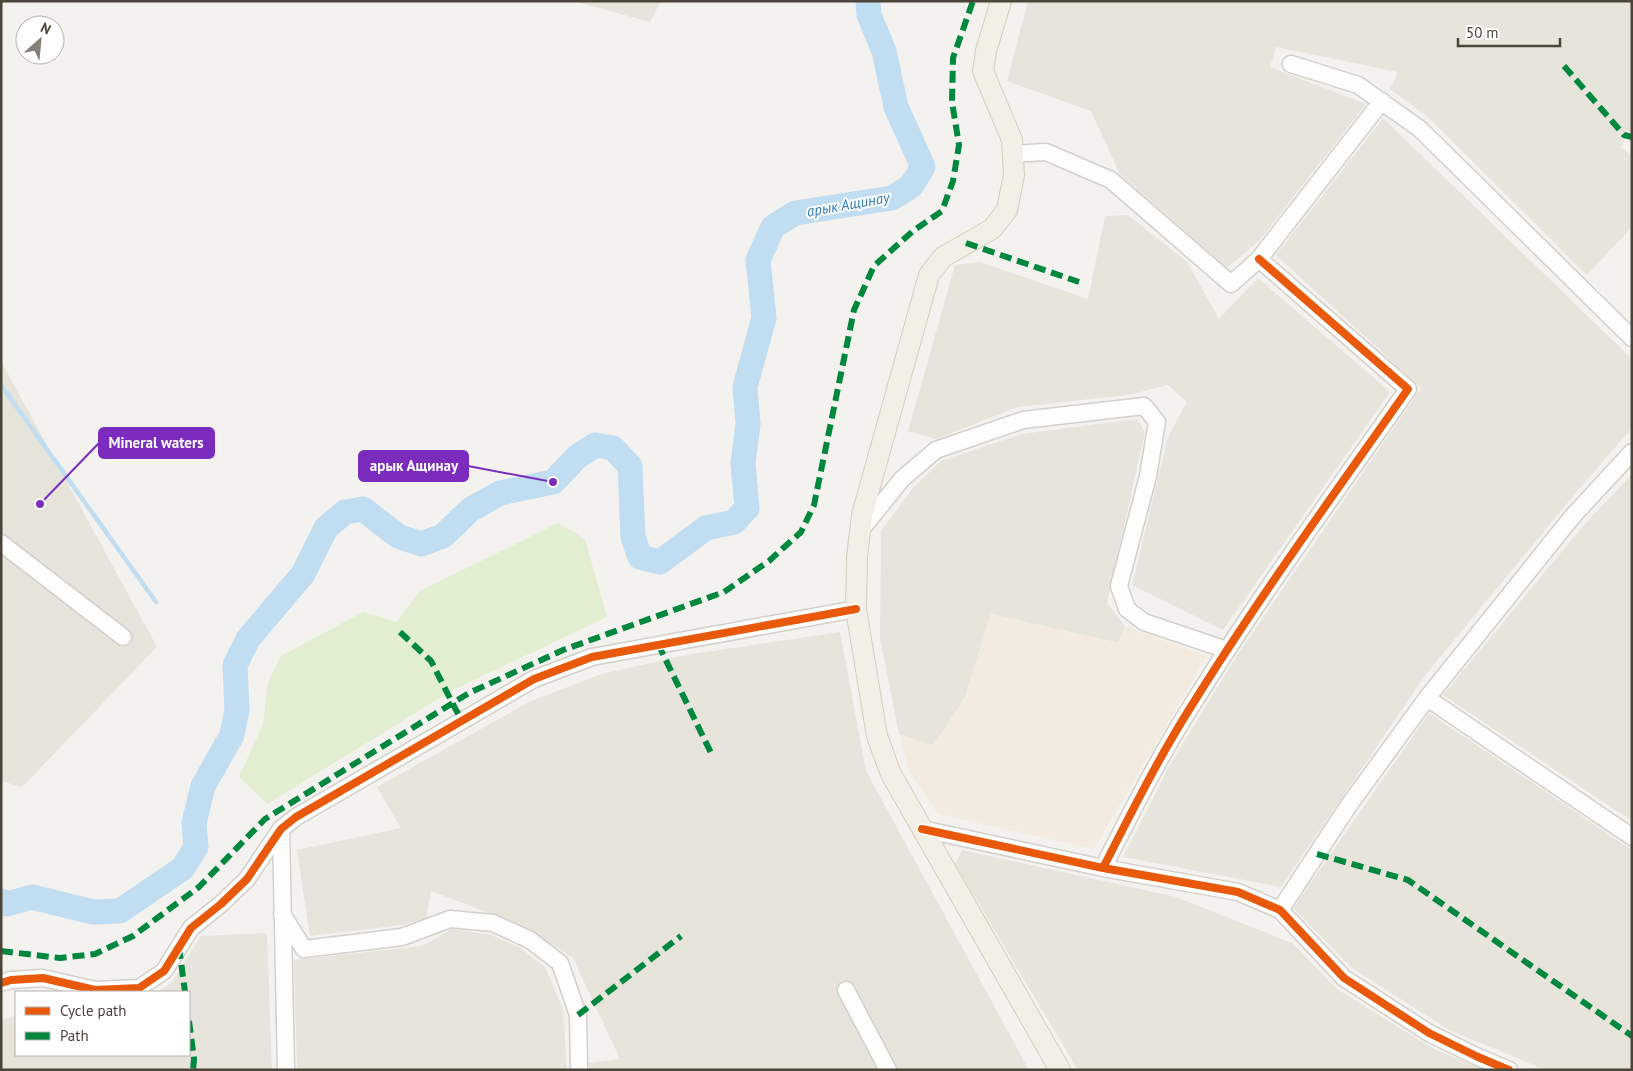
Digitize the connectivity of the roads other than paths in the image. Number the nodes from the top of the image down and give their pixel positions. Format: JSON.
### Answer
{"nodes":[{"id":1,"x":1001,"y":1,"type":"edge"},
{"id":2,"x":1291,"y":64,"type":"dead end"},
{"id":3,"x":1382,"y":101,"type":"junction"},
{"id":4,"x":1013,"y":154,"type":"junction"},
{"id":5,"x":1258,"y":259,"type":"junction"},
{"id":6,"x":1632,"y":338,"type":"edge"},
{"id":7,"x":1632,"y":452,"type":"edge"},
{"id":8,"x":860,"y":531,"type":"junction"},
{"id":9,"x":1,"y":543,"type":"edge"},
{"id":10,"x":856,"y":609,"type":"junction"},
{"id":11,"x":123,"y":638,"type":"dead end"},
{"id":12,"x":1227,"y":650,"type":"junction"},
{"id":13,"x":1427,"y":698,"type":"junction"},
{"id":14,"x":281,"y":829,"type":"junction"},
{"id":15,"x":922,"y":829,"type":"junction"},
{"id":16,"x":1632,"y":836,"type":"edge"},
{"id":17,"x":1103,"y":868,"type":"junction"},
{"id":18,"x":1280,"y":910,"type":"junction"},
{"id":19,"x":282,"y":914,"type":"junction"},
{"id":20,"x":1,"y":983,"type":"edge"},
{"id":21,"x":846,"y":990,"type":"dead end"},
{"id":22,"x":286,"y":1070,"type":"edge"},
{"id":23,"x":579,"y":1070,"type":"edge"},
{"id":24,"x":888,"y":1070,"type":"edge"},
{"id":25,"x":1060,"y":1070,"type":"edge"},
{"id":26,"x":1509,"y":1070,"type":"edge"}],
"edges":[{"from":1,"to":4,"type":"main road"},
{"from":2,"to":3,"type":"street"},
{"from":3,"to":5,"type":"street"},
{"from":3,"to":6,"type":"street"},
{"from":4,"to":5,"type":"street"},
{"from":4,"to":8,"type":"main road"},
{"from":5,"to":12,"type":"street"},
{"from":7,"to":13,"type":"street"},
{"from":8,"to":10,"type":"main road"},
{"from":8,"to":12,"type":"street"},
{"from":9,"to":11,"type":"street"},
{"from":10,"to":14,"type":"street"},
{"from":10,"to":15,"type":"main road"},
{"from":12,"to":17,"type":"street"},
{"from":13,"to":16,"type":"street"},
{"from":13,"to":18,"type":"street"},
{"from":14,"to":19,"type":"street"},
{"from":14,"to":20,"type":"street"},
{"from":15,"to":17,"type":"street"},
{"from":15,"to":25,"type":"main road"},
{"from":17,"to":18,"type":"street"},
{"from":18,"to":26,"type":"street"},
{"from":19,"to":22,"type":"street"},
{"from":19,"to":23,"type":"street"},
{"from":21,"to":24,"type":"street"}]}
